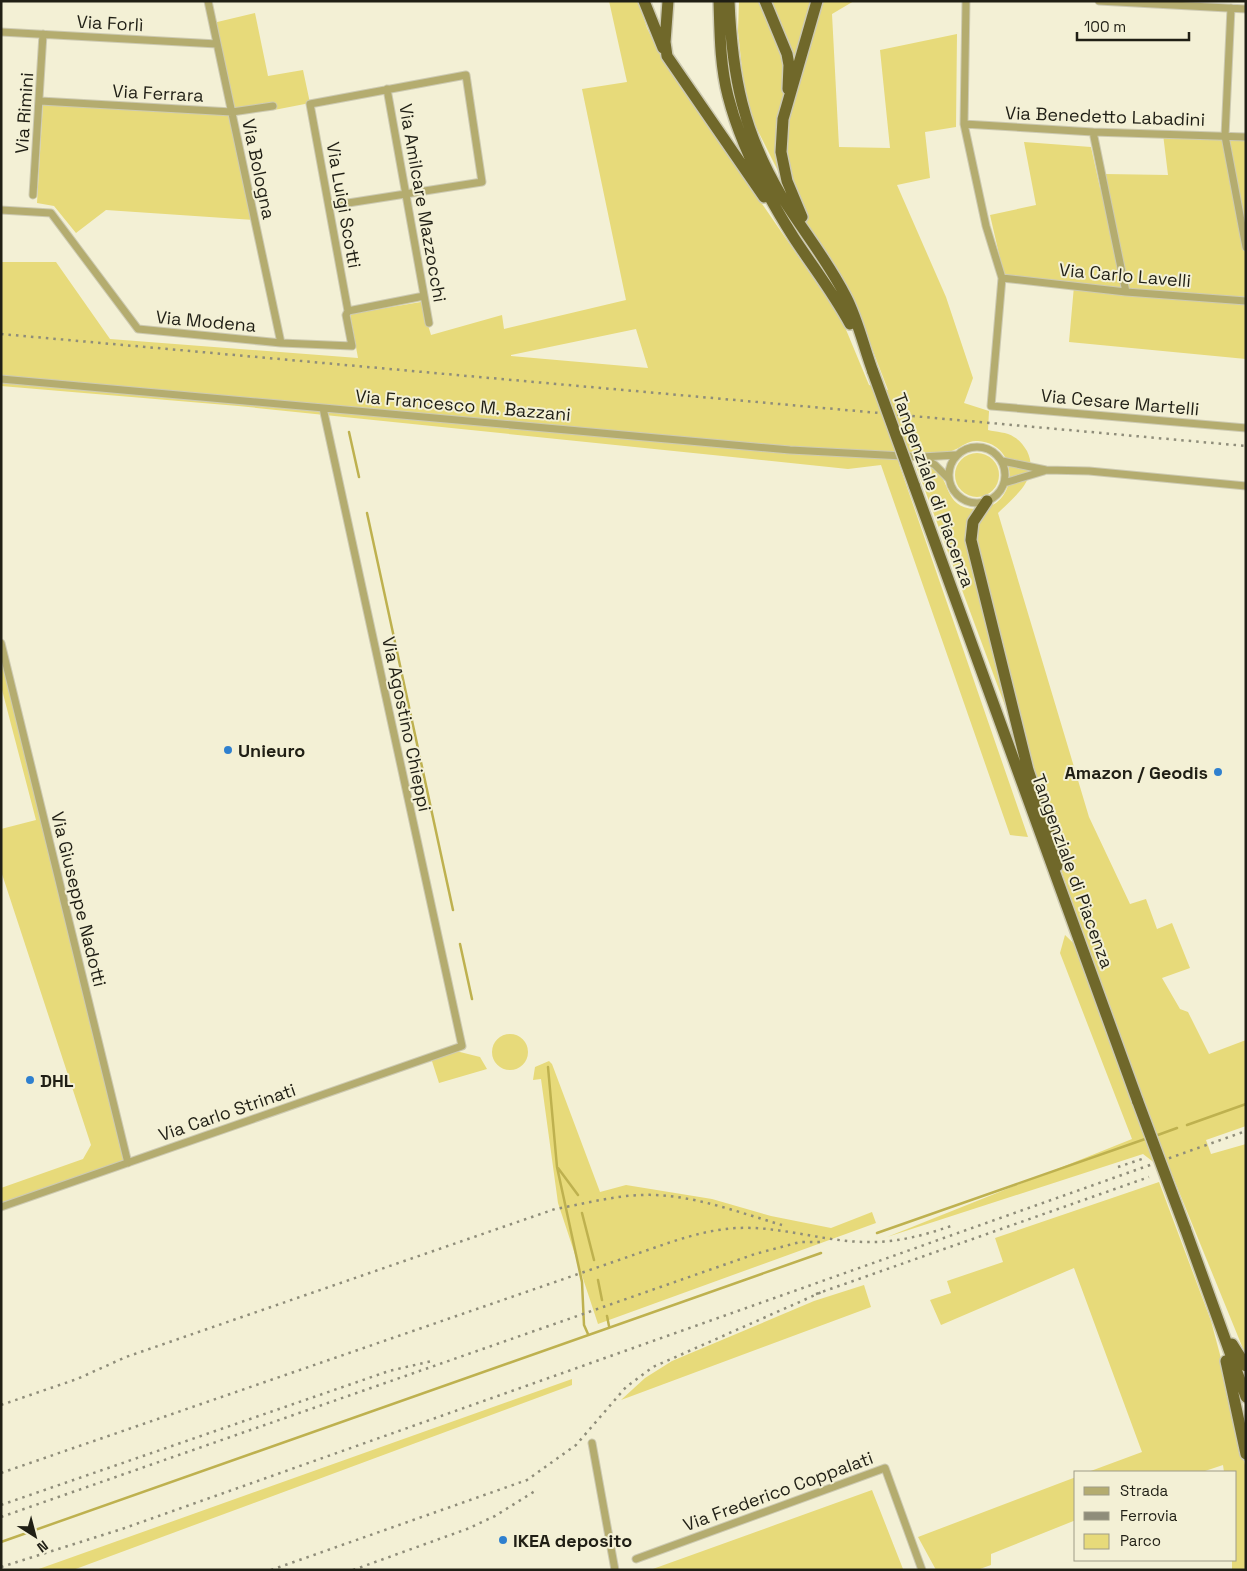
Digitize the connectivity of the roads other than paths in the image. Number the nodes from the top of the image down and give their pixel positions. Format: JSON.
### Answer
{"nodes":[{"id":1,"x":208,"y":1,"type":"edge"},
{"id":2,"x":644,"y":1,"type":"edge"},
{"id":3,"x":668,"y":1,"type":"edge"},
{"id":4,"x":720,"y":1,"type":"edge"},
{"id":5,"x":729,"y":1,"type":"edge"},
{"id":6,"x":765,"y":1,"type":"edge"},
{"id":7,"x":817,"y":1,"type":"edge"},
{"id":8,"x":966,"y":1,"type":"edge"},
{"id":9,"x":1099,"y":1,"type":"edge"},
{"id":10,"x":1110,"y":2,"type":"edge"},
{"id":11,"x":1231,"y":8,"type":"junction"},
{"id":12,"x":1246,"y":9,"type":"edge"},
{"id":13,"x":1,"y":32,"type":"edge"},
{"id":14,"x":43,"y":34,"type":"junction"},
{"id":15,"x":217,"y":44,"type":"junction"},
{"id":16,"x":667,"y":56,"type":"junction"},
{"id":17,"x":388,"y":89,"type":"junction"},
{"id":18,"x":40,"y":101,"type":"junction"},
{"id":19,"x":788,"y":101,"type":"junction"},
{"id":20,"x":273,"y":106,"type":"dead end"},
{"id":21,"x":232,"y":112,"type":"junction"},
{"id":22,"x":964,"y":124,"type":"junction"},
{"id":23,"x":743,"y":126,"type":"junction"},
{"id":24,"x":1093,"y":132,"type":"junction"},
{"id":25,"x":1225,"y":136,"type":"junction"},
{"id":26,"x":1246,"y":137,"type":"edge"},
{"id":27,"x":406,"y":194,"type":"junction"},
{"id":28,"x":33,"y":195,"type":"dead end"},
{"id":29,"x":329,"y":206,"type":"junction"},
{"id":30,"x":1,"y":210,"type":"edge"},
{"id":31,"x":795,"y":239,"type":"junction"},
{"id":32,"x":1246,"y":248,"type":"edge"},
{"id":33,"x":826,"y":260,"type":"junction"},
{"id":34,"x":1002,"y":278,"type":"junction"},
{"id":35,"x":1126,"y":292,"type":"junction"},
{"id":36,"x":424,"y":296,"type":"junction"},
{"id":37,"x":1246,"y":301,"type":"edge"},
{"id":38,"x":348,"y":311,"type":"junction"},
{"id":39,"x":429,"y":322,"type":"dead end"},
{"id":40,"x":281,"y":343,"type":"junction"},
{"id":41,"x":867,"y":357,"type":"junction"},
{"id":42,"x":1,"y":379,"type":"edge"},
{"id":43,"x":323,"y":408,"type":"junction"},
{"id":44,"x":1246,"y":428,"type":"edge"},
{"id":45,"x":956,"y":455,"type":"junction"},
{"id":46,"x":922,"y":457,"type":"junction"},
{"id":47,"x":1002,"y":461,"type":"junction"},
{"id":48,"x":1046,"y":470,"type":"junction"},
{"id":49,"x":949,"y":478,"type":"junction"},
{"id":50,"x":1004,"y":484,"type":"junction"},
{"id":51,"x":1246,"y":486,"type":"edge"},
{"id":52,"x":987,"y":501,"type":"junction"},
{"id":53,"x":1,"y":643,"type":"edge"},
{"id":54,"x":1058,"y":883,"type":"junction"},
{"id":55,"x":462,"y":1046,"type":"joint"},
{"id":56,"x":128,"y":1163,"type":"junction"},
{"id":57,"x":1,"y":1207,"type":"edge"},
{"id":58,"x":1214,"y":1311,"type":"junction"},
{"id":59,"x":1246,"y":1366,"type":"edge"},
{"id":60,"x":1246,"y":1397,"type":"edge"},
{"id":61,"x":592,"y":1443,"type":"dead end"},
{"id":62,"x":1246,"y":1454,"type":"edge"},
{"id":63,"x":636,"y":1559,"type":"dead end"},
{"id":64,"x":615,"y":1570,"type":"edge"},
{"id":65,"x":922,"y":1570,"type":"edge"}],
"edges":[{"from":1,"to":15,"type":"street","name":"Via Bologna"},
{"from":2,"to":16,"type":"highway"},
{"from":3,"to":16,"type":"highway"},
{"from":4,"to":23,"type":"highway","name":"Tangenziale di Piacenza"},
{"from":5,"to":23,"type":"highway","name":"Tangenziale di Piacenza"},
{"from":6,"to":19,"type":"highway"},
{"from":7,"to":19,"type":"highway"},
{"from":8,"to":22,"type":"street"},
{"from":9,"to":10,"type":"street"},
{"from":10,"to":11,"type":"street"},
{"from":11,"to":12,"type":"street"},
{"from":11,"to":25,"type":"street"},
{"from":13,"to":14,"type":"street","name":"Via Forlì"},
{"from":14,"to":15,"type":"street","name":"Via Forlì"},
{"from":14,"to":18,"type":"street","name":"Via Rimini"},
{"from":15,"to":21,"type":"street","name":"Via Bologna"},
{"from":16,"to":31,"type":"highway"},
{"from":17,"to":27,"type":"street","name":"Via Amilcare Mazzocchi"},
{"from":17,"to":27,"type":"street"},
{"from":17,"to":29,"type":"street","name":"Via Luigi Scotti"},
{"from":18,"to":21,"type":"street","name":"Via Ferrara"},
{"from":18,"to":28,"type":"street","name":"Via Rimini"},
{"from":19,"to":33,"type":"highway"},
{"from":20,"to":21,"type":"street","name":"Via Ferrara"},
{"from":21,"to":40,"type":"street","name":"Via Bologna"},
{"from":22,"to":24,"type":"street","name":"Via Benedetto Labadini"},
{"from":22,"to":34,"type":"street"},
{"from":23,"to":31,"type":"highway","name":"Tangenziale di Piacenza"},
{"from":23,"to":33,"type":"highway","name":"Tangenziale di Piacenza"},
{"from":24,"to":25,"type":"street","name":"Via Benedetto Labadini"},
{"from":24,"to":35,"type":"street"},
{"from":25,"to":26,"type":"street","name":"Via Benedetto Labadini"},
{"from":25,"to":32,"type":"street"},
{"from":27,"to":29,"type":"street"},
{"from":27,"to":36,"type":"street","name":"Via Amilcare Mazzocchi"},
{"from":29,"to":38,"type":"street","name":"Via Luigi Scotti"},
{"from":30,"to":40,"type":"street","name":"Via Modena"},
{"from":31,"to":41,"type":"highway","name":"Tangenziale di Piacenza"},
{"from":33,"to":41,"type":"highway","name":"Tangenziale di Piacenza"},
{"from":34,"to":35,"type":"street","name":"Via Carlo Lavelli"},
{"from":34,"to":44,"type":"street","name":"Via Cesare Martelli"},
{"from":35,"to":37,"type":"street","name":"Via Carlo Lavelli"},
{"from":36,"to":38,"type":"street"},
{"from":36,"to":39,"type":"street","name":"Via Amilcare Mazzocchi"},
{"from":38,"to":40,"type":"street","name":"Via Modena"},
{"from":41,"to":54,"type":"highway","name":"Tangenziale di Piacenza","bridge":true},
{"from":42,"to":43,"type":"street","name":"Via Francesco M. Bazzani"},
{"from":43,"to":46,"type":"street","name":"Via Francesco M. Bazzani"},
{"from":43,"to":55,"type":"street","name":"Via Agostino Chieppi"},
{"from":45,"to":46,"type":"street","name":"Via Francesco M. Bazzani"},
{"from":45,"to":47,"type":"street"},
{"from":45,"to":49,"type":"street"},
{"from":46,"to":49,"type":"street"},
{"from":47,"to":48,"type":"street"},
{"from":47,"to":50,"type":"street"},
{"from":48,"to":50,"type":"street"},
{"from":48,"to":51,"type":"street"},
{"from":49,"to":52,"type":"street"},
{"from":50,"to":52,"type":"street"},
{"from":52,"to":54,"type":"highway"},
{"from":53,"to":56,"type":"street","name":"Via Giuseppe Nadotti"},
{"from":54,"to":58,"type":"highway","name":"Tangenziale di Piacenza","bridge":true},
{"from":55,"to":56,"type":"street","name":"Via Carlo Strinati"},
{"from":56,"to":57,"type":"street","name":"Via Carlo Strinati"},
{"from":58,"to":59,"type":"highway"},
{"from":58,"to":60,"type":"highway","name":"Tangenziale di Piacenza"},
{"from":58,"to":62,"type":"highway"},
{"from":61,"to":64,"type":"street"},
{"from":63,"to":65,"type":"street","name":"Via Frederico Coppalati"}]}
